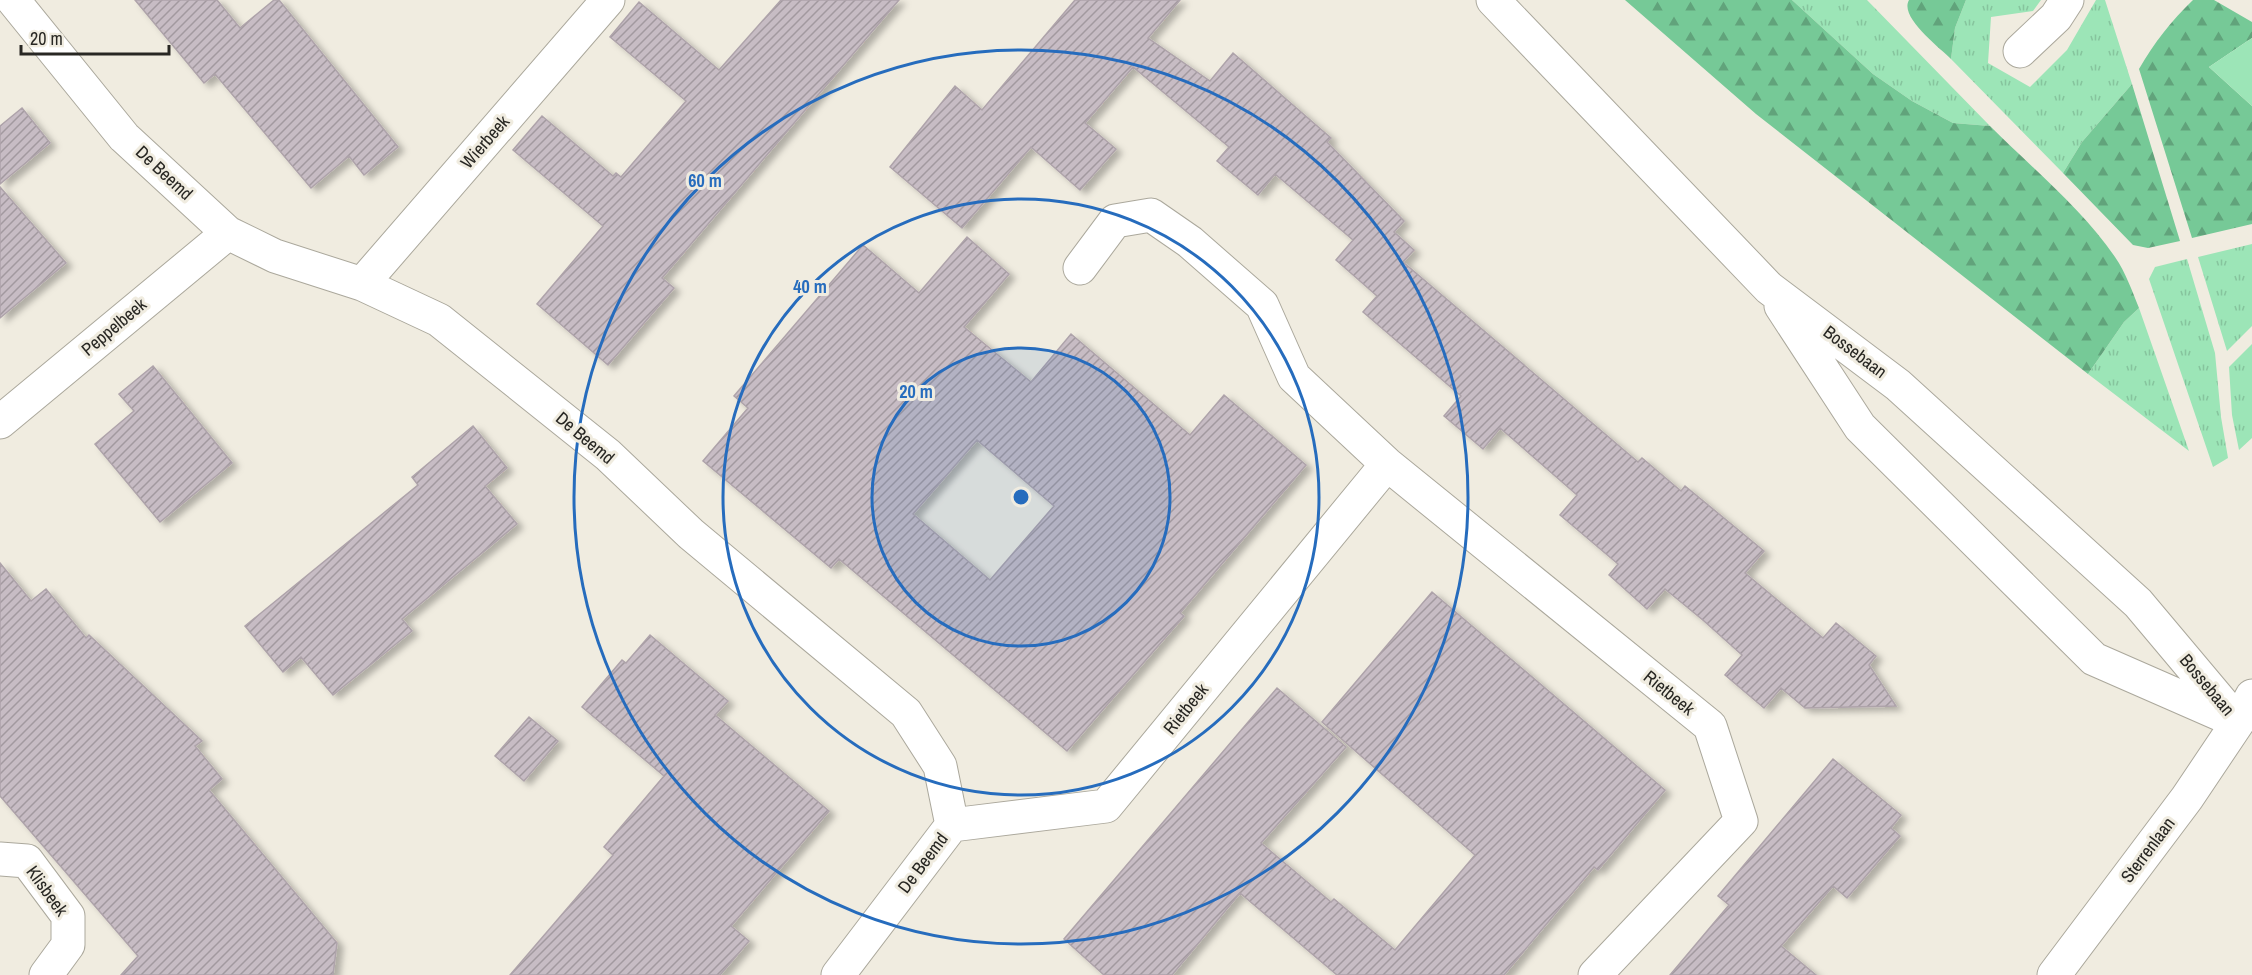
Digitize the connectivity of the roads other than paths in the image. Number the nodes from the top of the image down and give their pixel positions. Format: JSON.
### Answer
{"nodes":[{"id":1,"x":13,"y":0,"type":"edge"},
{"id":2,"x":608,"y":0,"type":"edge"},
{"id":3,"x":1493,"y":0,"type":"edge"},
{"id":4,"x":2067,"y":0,"type":"edge"},
{"id":5,"x":2020,"y":51,"type":"dead end"},
{"id":6,"x":228,"y":233,"type":"junction"},
{"id":7,"x":1080,"y":268,"type":"dead end"},
{"id":8,"x":362,"y":284,"type":"junction"},
{"id":9,"x":1769,"y":288,"type":"junction"},
{"id":10,"x":0,"y":422,"type":"edge"},
{"id":11,"x":1387,"y":464,"type":"junction"},
{"id":12,"x":2247,"y":709,"type":"edge"},
{"id":13,"x":952,"y":825,"type":"junction"},
{"id":14,"x":0,"y":859,"type":"edge"},
{"id":15,"x":46,"y":975,"type":"edge"},
{"id":16,"x":838,"y":975,"type":"edge"},
{"id":17,"x":1595,"y":975,"type":"edge"},
{"id":18,"x":2054,"y":975,"type":"edge"}],
"edges":[{"from":1,"to":6,"type":"street","name":"De Beemd"},
{"from":2,"to":8,"type":"street","name":"Wierbeek"},
{"from":3,"to":9,"type":"street","name":"Bossebaan"},
{"from":4,"to":5,"type":"street"},
{"from":6,"to":8,"type":"street","name":"De Beemd"},
{"from":6,"to":10,"type":"street","name":"Peppelbeek"},
{"from":7,"to":11,"type":"street","name":"Rietbeek"},
{"from":8,"to":13,"type":"street","name":"De Beemd"},
{"from":9,"to":12,"type":"street","name":"Bossebaan"},
{"from":9,"to":12,"type":"street","name":"Bossebaan"},
{"from":11,"to":13,"type":"street","name":"Rietbeek"},
{"from":11,"to":17,"type":"street","name":"Rietbeek"},
{"from":12,"to":18,"type":"street","name":"Sterrenlaan"},
{"from":13,"to":16,"type":"street","name":"De Beemd"},
{"from":14,"to":15,"type":"street","name":"Klisbeek"}]}
